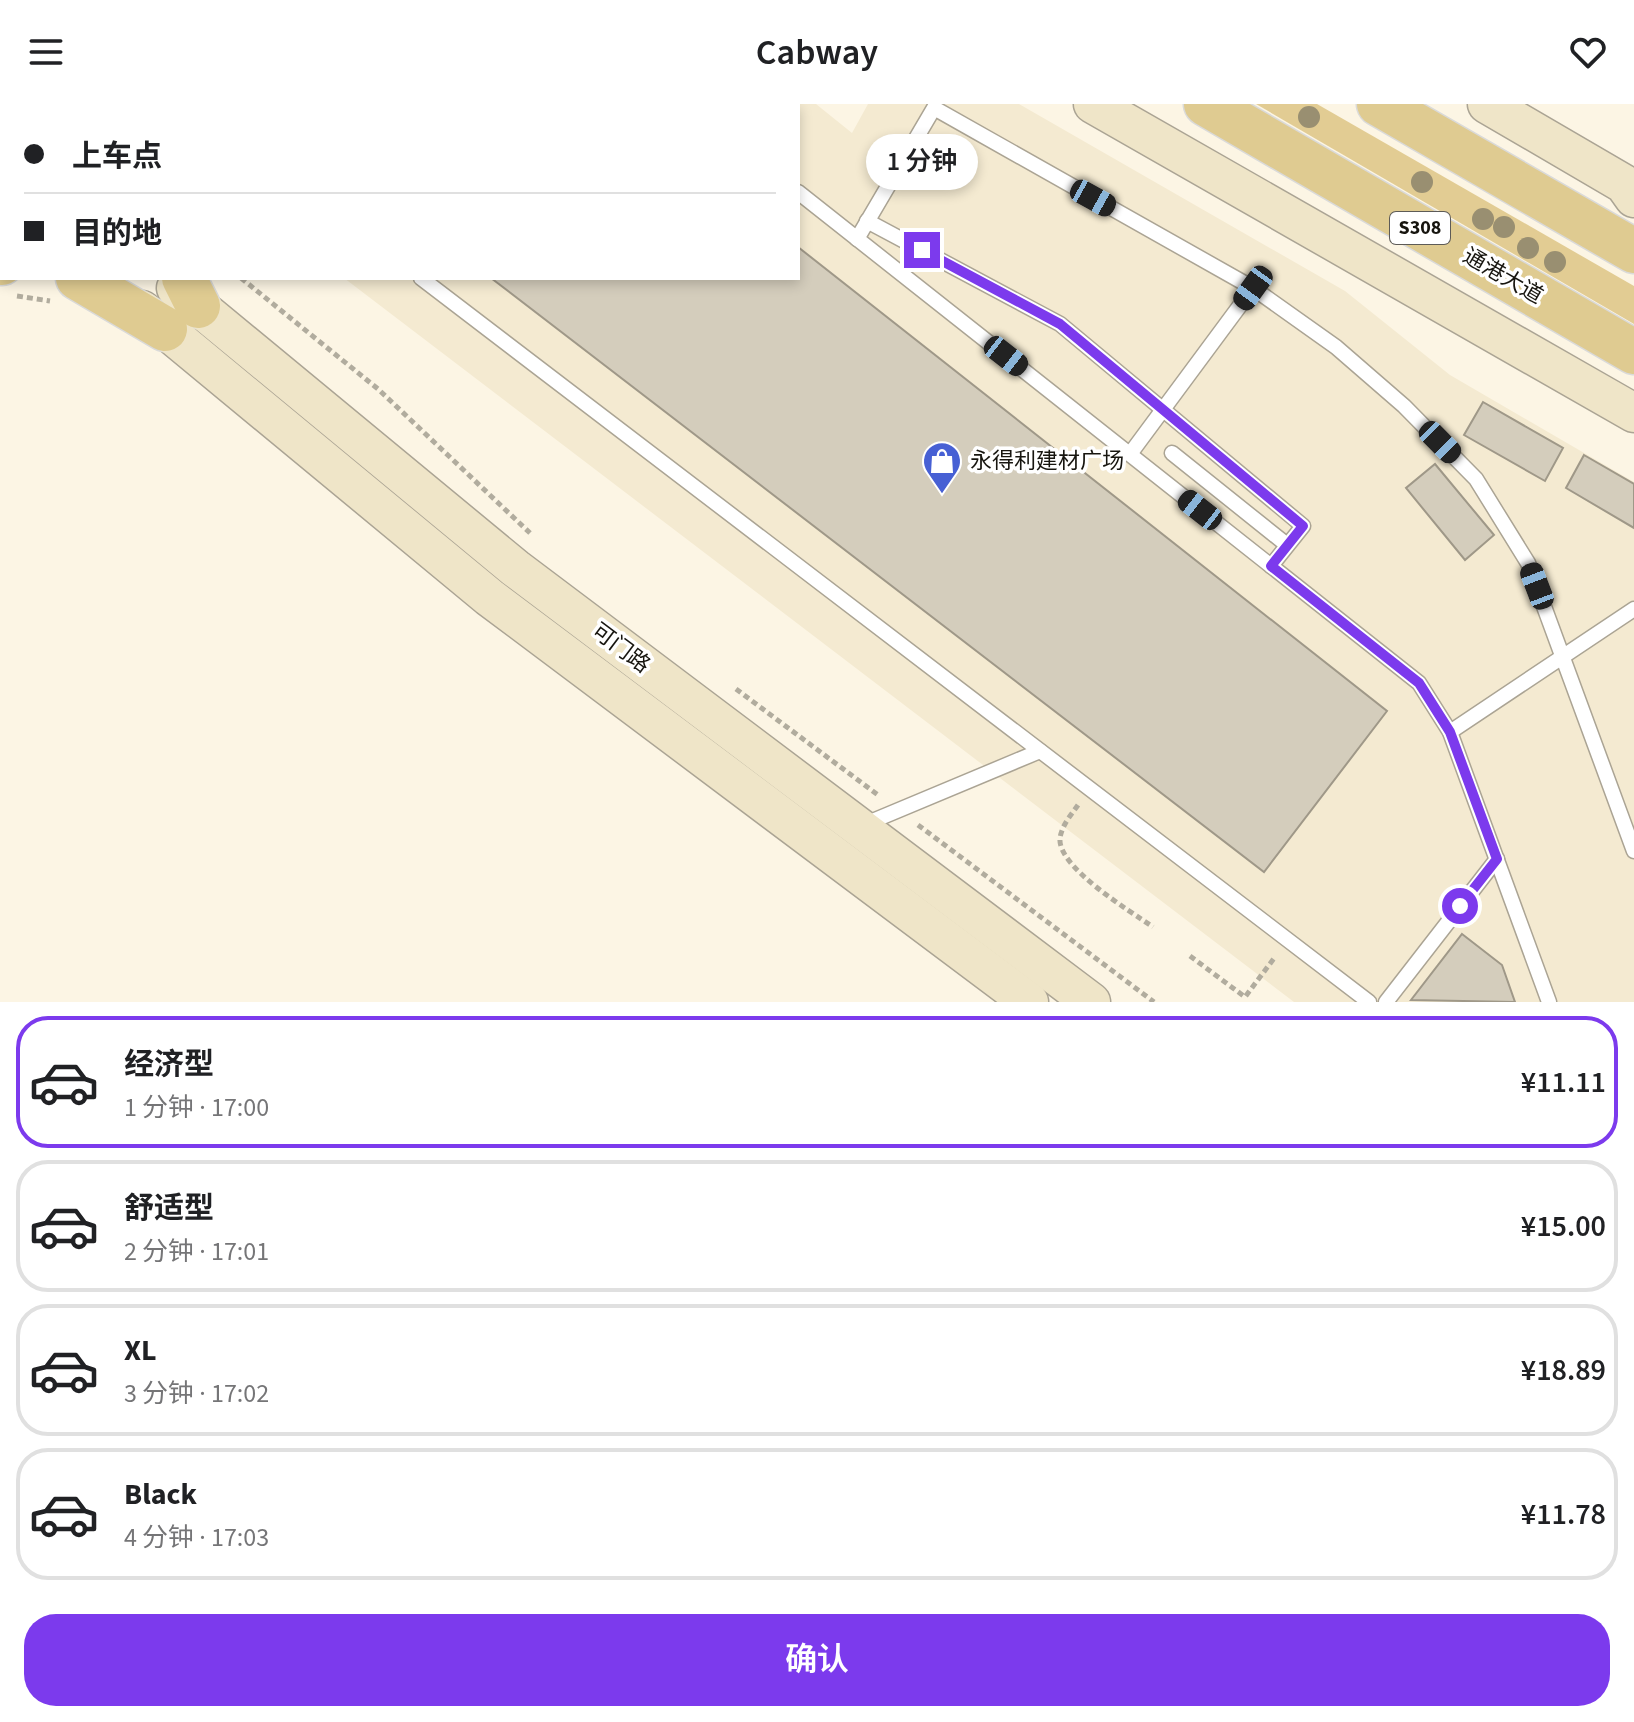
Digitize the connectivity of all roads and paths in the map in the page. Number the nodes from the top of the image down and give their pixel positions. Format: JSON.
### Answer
{"nodes":[{"id":1,"x":1093,"y":104,"type":"edge"},
{"id":2,"x":1206,"y":104,"type":"edge"},
{"id":3,"x":1379,"y":104,"type":"edge"},
{"id":4,"x":1487,"y":104,"type":"edge"},
{"id":5,"x":800,"y":194,"type":"edge"},
{"id":6,"x":1634,"y":198,"type":"edge"},
{"id":7,"x":867,"y":221,"type":"junction"},
{"id":8,"x":857,"y":239,"type":"junction"},
{"id":9,"x":1634,"y":251,"type":"edge"},
{"id":10,"x":86,"y":280,"type":"edge"},
{"id":11,"x":108,"y":280,"type":"edge"},
{"id":12,"x":166,"y":280,"type":"edge"},
{"id":13,"x":243,"y":280,"type":"edge"},
{"id":14,"x":424,"y":280,"type":"edge"},
{"id":15,"x":1253,"y":288,"type":"junction"},
{"id":16,"x":183,"y":304,"type":"edge"},
{"id":17,"x":1634,"y":352,"type":"edge"},
{"id":18,"x":1163,"y":410,"type":"junction"},
{"id":19,"x":1634,"y":413,"type":"edge"},
{"id":20,"x":1172,"y":453,"type":"dead end"},
{"id":21,"x":1130,"y":454,"type":"junction"},
{"id":22,"x":535,"y":538,"type":"dead end"},
{"id":23,"x":1287,"y":545,"type":"junction"},
{"id":24,"x":1271,"y":566,"type":"junction"},
{"id":25,"x":1634,"y":609,"type":"edge"},
{"id":26,"x":1564,"y":658,"type":"junction"},
{"id":27,"x":735,"y":688,"type":"dead end"},
{"id":28,"x":1450,"y":732,"type":"junction"},
{"id":29,"x":1040,"y":751,"type":"junction"},
{"id":30,"x":1090,"y":789,"type":"junction"},
{"id":31,"x":898,"y":810,"type":"junction"},
{"id":32,"x":859,"y":827,"type":"junction"},
{"id":33,"x":1634,"y":851,"type":"edge"},
{"id":34,"x":1497,"y":859,"type":"junction"},
{"id":35,"x":1153,"y":927,"type":"dead end"},
{"id":36,"x":1288,"y":940,"type":"junction"},
{"id":37,"x":1190,"y":956,"type":"dead end"},
{"id":38,"x":1029,"y":1002,"type":"edge"},
{"id":39,"x":1091,"y":1002,"type":"edge"},
{"id":40,"x":1154,"y":1002,"type":"edge"},
{"id":41,"x":1369,"y":1002,"type":"edge"},
{"id":42,"x":1386,"y":1002,"type":"edge"},
{"id":43,"x":1549,"y":1002,"type":"edge"}],
"edges":[{"from":1,"to":19,"type":"main road"},
{"from":2,"to":17,"type":"main road","name":"通港大道","number":"S308"},
{"from":3,"to":9,"type":"main road"},
{"from":4,"to":6,"type":"main road"},
{"from":5,"to":8,"type":"lane"},
{"from":7,"to":8,"type":"lane"},
{"from":7,"to":15,"type":"lane"},
{"from":7,"to":18,"type":"lane"},
{"from":8,"to":21,"type":"lane"},
{"from":10,"to":16,"type":"main road"},
{"from":11,"to":16,"type":"main road","name":"可门路"},
{"from":12,"to":16,"type":"main road","name":"可门路"},
{"from":13,"to":22,"type":"path"},
{"from":14,"to":29,"type":"lane"},
{"from":15,"to":18,"type":"lane"},
{"from":15,"to":26,"type":"lane"},
{"from":16,"to":32,"type":"main road","name":"可门路"},
{"from":16,"to":38,"type":"main road","name":"可门路"},
{"from":18,"to":21,"type":"lane"},
{"from":18,"to":23,"type":"lane"},
{"from":20,"to":23,"type":"lane"},
{"from":21,"to":24,"type":"lane"},
{"from":23,"to":24,"type":"lane"},
{"from":24,"to":28,"type":"lane"},
{"from":25,"to":26,"type":"lane"},
{"from":26,"to":28,"type":"lane"},
{"from":26,"to":33,"type":"lane"},
{"from":27,"to":31,"type":"path"},
{"from":28,"to":34,"type":"lane"},
{"from":29,"to":30,"type":"lane"},
{"from":29,"to":31,"type":"lane"},
{"from":30,"to":35,"type":"path"},
{"from":30,"to":36,"type":"lane"},
{"from":31,"to":32,"type":"lane"},
{"from":31,"to":40,"type":"path"},
{"from":32,"to":39,"type":"main road","name":"可门路"},
{"from":34,"to":42,"type":"lane"},
{"from":34,"to":43,"type":"lane"},
{"from":36,"to":37,"type":"path"},
{"from":36,"to":41,"type":"lane"}]}
